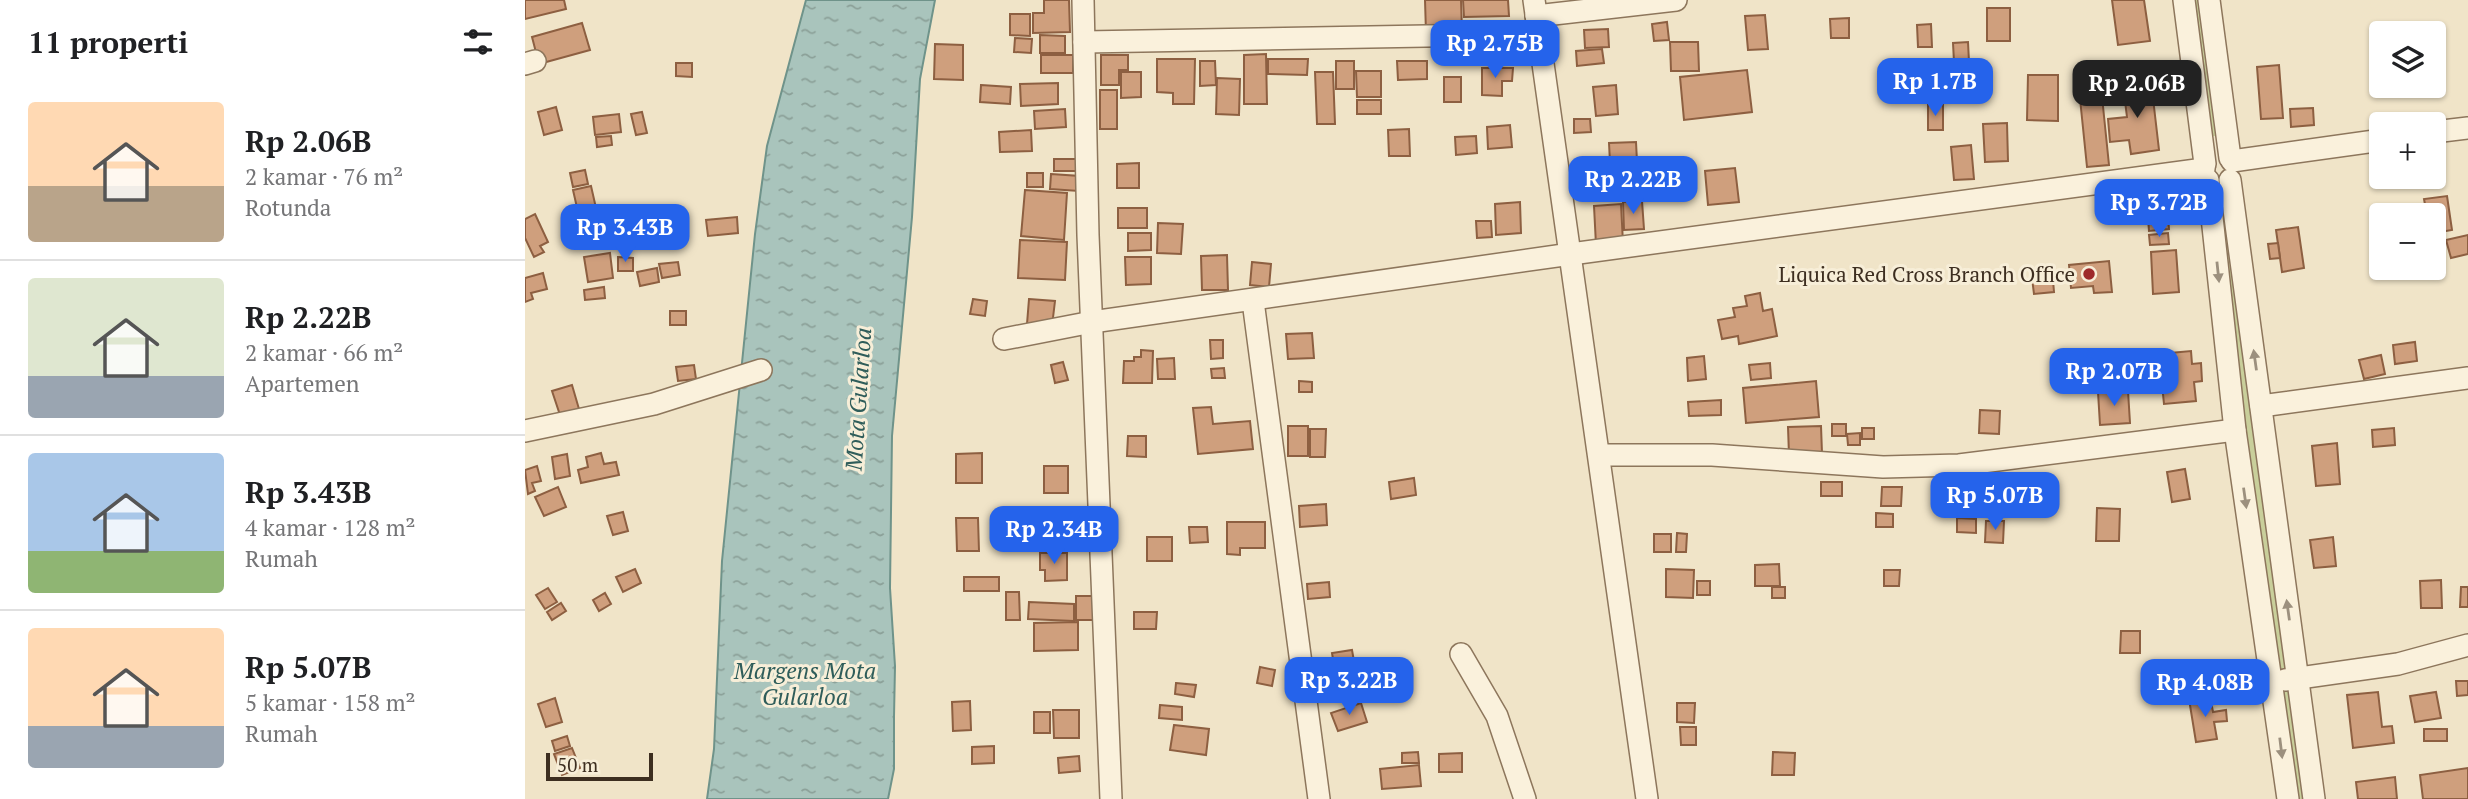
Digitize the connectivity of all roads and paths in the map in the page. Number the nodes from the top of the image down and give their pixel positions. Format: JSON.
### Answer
{"nodes":[{"id":1,"x":1083,"y":0,"type":"edge"},
{"id":2,"x":1676,"y":0,"type":"edge"},
{"id":3,"x":2185,"y":0,"type":"edge"},
{"id":4,"x":2209,"y":0,"type":"edge"},
{"id":5,"x":1536,"y":17,"type":"edge"},
{"id":6,"x":1084,"y":42,"type":"junction"},
{"id":7,"x":2468,"y":128,"type":"edge"},
{"id":8,"x":2446,"y":131,"type":"edge"},
{"id":9,"x":2369,"y":142,"type":"edge"},
{"id":10,"x":2231,"y":166,"type":"junction"},
{"id":11,"x":2206,"y":171,"type":"junction"},
{"id":12,"x":1571,"y":254,"type":"junction"},
{"id":13,"x":1253,"y":301,"type":"junction"},
{"id":14,"x":1092,"y":322,"type":"junction"},
{"id":15,"x":1004,"y":339,"type":"dead end"},
{"id":16,"x":761,"y":370,"type":"dead end"},
{"id":17,"x":2468,"y":378,"type":"edge"},
{"id":18,"x":2261,"y":406,"type":"junction"},
{"id":19,"x":2235,"y":430,"type":"junction"},
{"id":20,"x":525,"y":431,"type":"edge"},
{"id":21,"x":1599,"y":455,"type":"junction"},
{"id":22,"x":2468,"y":645,"type":"edge"},
{"id":23,"x":1461,"y":654,"type":"dead end"},
{"id":24,"x":2297,"y":678,"type":"junction"},
{"id":25,"x":2272,"y":682,"type":"junction"},
{"id":26,"x":1111,"y":799,"type":"edge"},
{"id":27,"x":1319,"y":799,"type":"edge"},
{"id":28,"x":1525,"y":799,"type":"edge"},
{"id":29,"x":1647,"y":799,"type":"edge"},
{"id":30,"x":2288,"y":799,"type":"edge"},
{"id":31,"x":2314,"y":799,"type":"edge"}],
"edges":[{"from":1,"to":6,"type":"street"},
{"from":2,"to":5,"type":"street"},
{"from":3,"to":11,"type":"street"},
{"from":4,"to":10,"type":"street"},
{"from":5,"to":6,"type":"street"},
{"from":5,"to":12,"type":"street"},
{"from":6,"to":14,"type":"street"},
{"from":7,"to":8,"type":"street"},
{"from":9,"to":10,"type":"street"},
{"from":10,"to":11,"type":"street"},
{"from":18,"to":10,"type":"street","one_way":true},
{"from":11,"to":12,"type":"street"},
{"from":11,"to":19,"type":"street","one_way":true},
{"from":12,"to":13,"type":"street"},
{"from":12,"to":21,"type":"street"},
{"from":13,"to":14,"type":"street"},
{"from":13,"to":27,"type":"street"},
{"from":14,"to":15,"type":"street"},
{"from":14,"to":26,"type":"street"},
{"from":16,"to":20,"type":"street"},
{"from":17,"to":18,"type":"street"},
{"from":24,"to":18,"type":"street","one_way":true},
{"from":19,"to":21,"type":"street"},
{"from":19,"to":25,"type":"street","one_way":true},
{"from":21,"to":29,"type":"street"},
{"from":22,"to":24,"type":"street"},
{"from":23,"to":28,"type":"street"},
{"from":24,"to":25,"type":"street"},
{"from":24,"to":31,"type":"street"},
{"from":25,"to":30,"type":"street","one_way":true}]}
